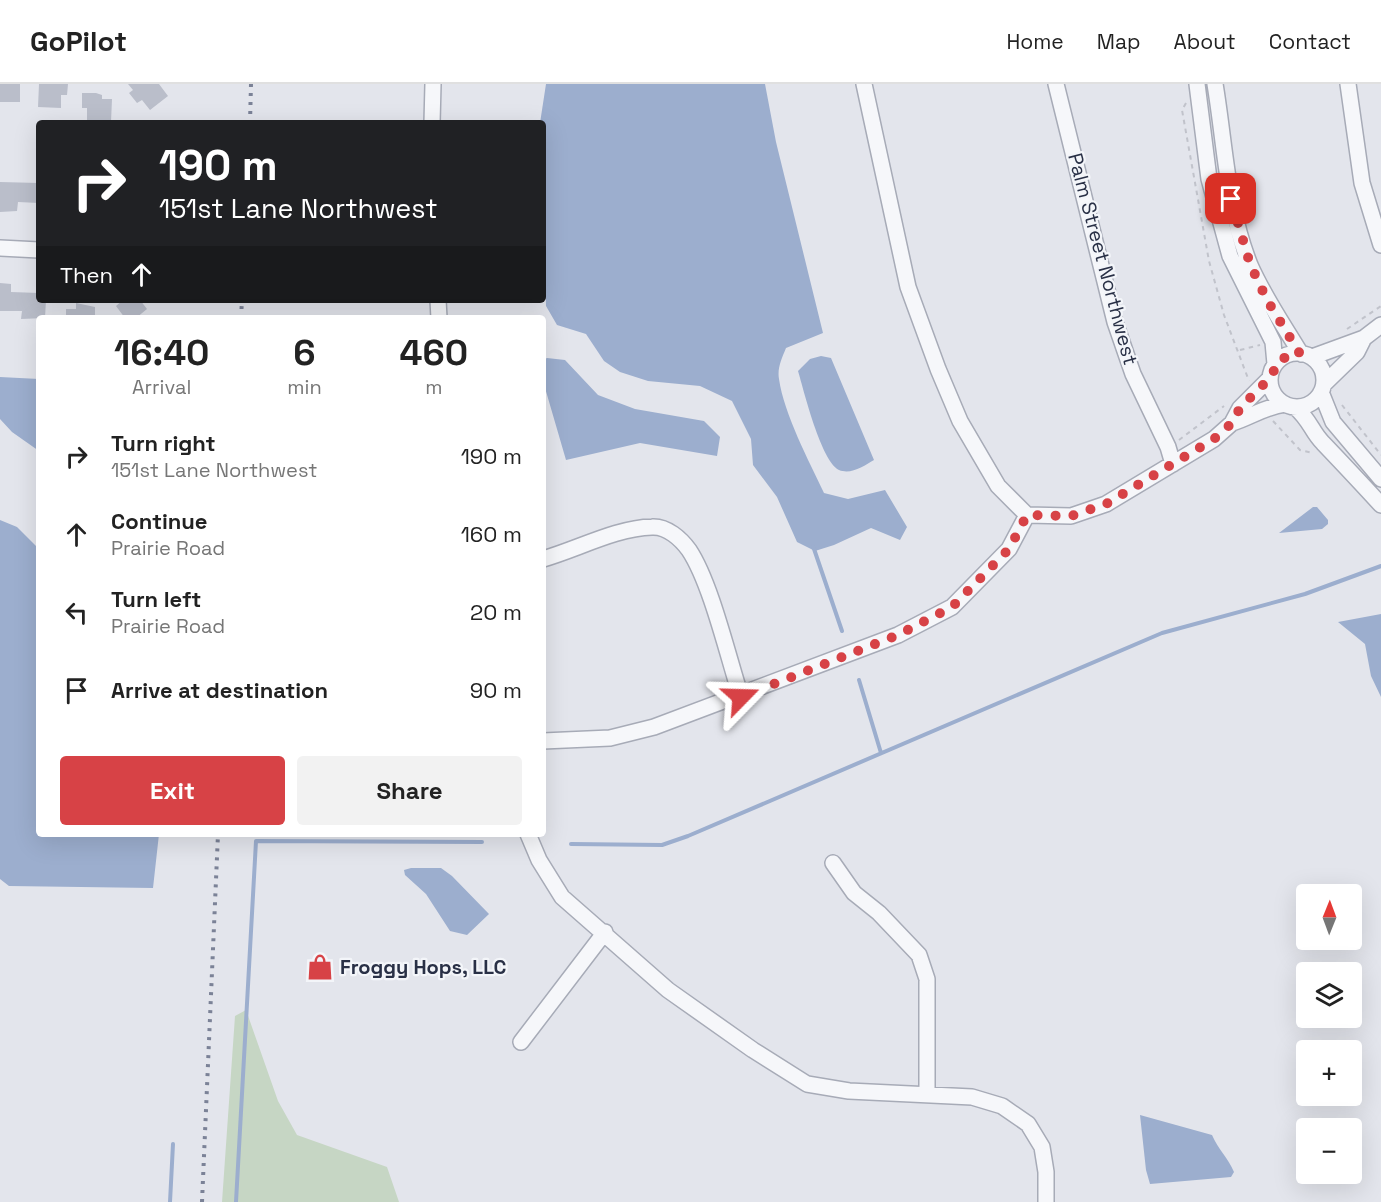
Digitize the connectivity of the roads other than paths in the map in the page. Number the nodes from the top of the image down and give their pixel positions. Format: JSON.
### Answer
{"nodes":[{"id":1,"x":433,"y":84,"type":"edge"},
{"id":2,"x":864,"y":84,"type":"edge"},
{"id":3,"x":1056,"y":84,"type":"edge"},
{"id":4,"x":1215,"y":84,"type":"edge"},
{"id":5,"x":1348,"y":84,"type":"edge"},
{"id":6,"x":1194,"y":91,"type":"edge"},
{"id":7,"x":432,"y":120,"type":"edge"},
{"id":8,"x":1381,"y":245,"type":"edge"},
{"id":9,"x":0,"y":248,"type":"edge"},
{"id":10,"x":36,"y":250,"type":"edge"},
{"id":11,"x":1381,"y":325,"type":"edge"},
{"id":12,"x":1365,"y":338,"type":"junction"},
{"id":13,"x":1306,"y":355,"type":"junction"},
{"id":14,"x":1273,"y":371,"type":"junction"},
{"id":15,"x":1323,"y":388,"type":"junction"},
{"id":16,"x":1290,"y":406,"type":"junction"},
{"id":17,"x":1232,"y":423,"type":"junction"},
{"id":18,"x":1173,"y":464,"type":"junction"},
{"id":19,"x":1381,"y":479,"type":"edge"},
{"id":20,"x":1381,"y":505,"type":"edge"},
{"id":21,"x":1027,"y":515,"type":"junction"},
{"id":22,"x":546,"y":557,"type":"edge"},
{"id":23,"x":741,"y":697,"type":"junction"},
{"id":24,"x":546,"y":741,"type":"edge"},
{"id":25,"x":529,"y":837,"type":"edge"},
{"id":26,"x":833,"y":863,"type":"dead end"},
{"id":27,"x":605,"y":932,"type":"junction"},
{"id":28,"x":521,"y":1042,"type":"dead end"},
{"id":29,"x":927,"y":1095,"type":"junction"},
{"id":30,"x":1046,"y":1202,"type":"edge"}],
"edges":[{"from":1,"to":7,"type":"street"},
{"from":2,"to":21,"type":"street"},
{"from":3,"to":18,"type":"street","name":"Palm Street Northwest"},
{"from":4,"to":13,"type":"street"},
{"from":5,"to":8,"type":"street"},
{"from":6,"to":14,"type":"street"},
{"from":9,"to":10,"type":"street"},
{"from":11,"to":12,"type":"street"},
{"from":12,"to":13,"type":"street"},
{"from":12,"to":15,"type":"street"},
{"from":13,"to":14,"type":"street"},
{"from":13,"to":15,"type":"street"},
{"from":14,"to":16,"type":"street"},
{"from":14,"to":17,"type":"street"},
{"from":15,"to":16,"type":"street"},
{"from":15,"to":19,"type":"street"},
{"from":16,"to":17,"type":"street"},
{"from":16,"to":20,"type":"street"},
{"from":17,"to":18,"type":"street"},
{"from":18,"to":21,"type":"street"},
{"from":21,"to":23,"type":"street"},
{"from":22,"to":23,"type":"street"},
{"from":23,"to":24,"type":"street"},
{"from":25,"to":27,"type":"street"},
{"from":26,"to":29,"type":"street"},
{"from":27,"to":28,"type":"street"},
{"from":27,"to":29,"type":"street"},
{"from":29,"to":30,"type":"street"}]}
